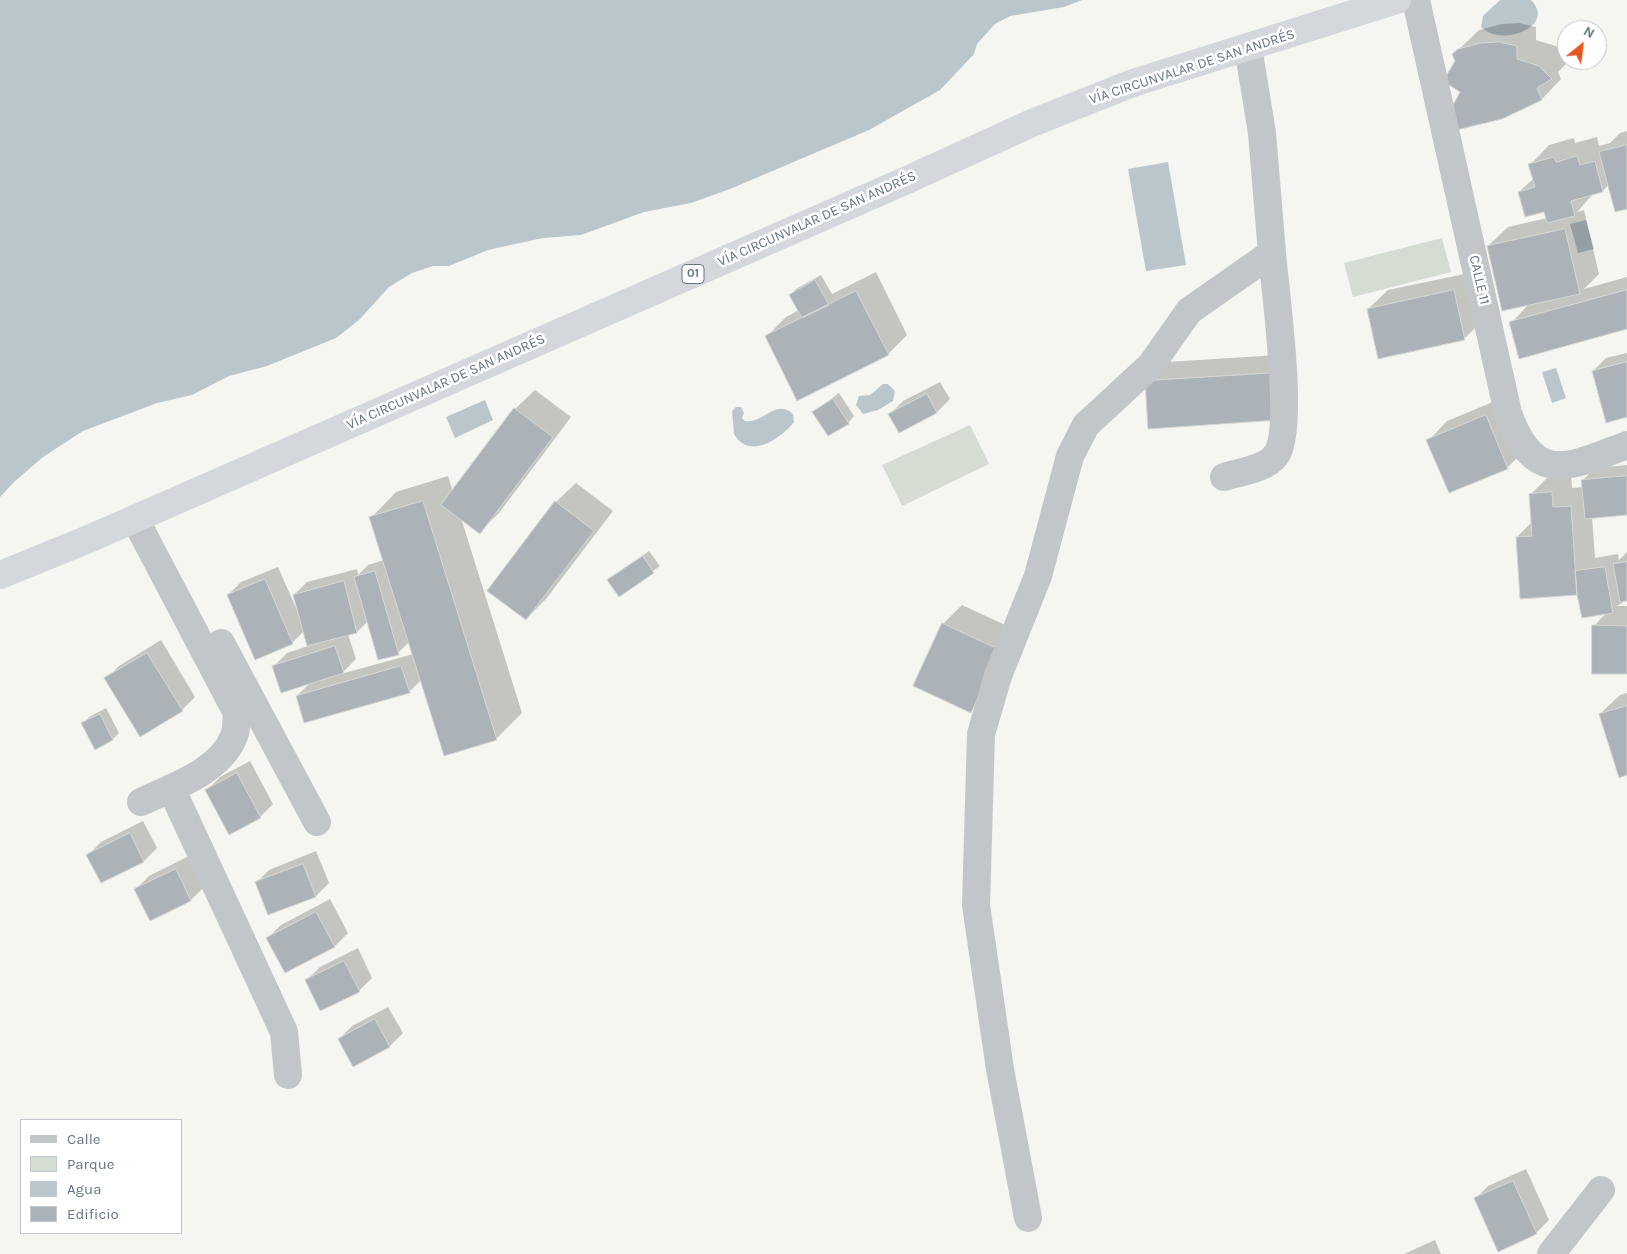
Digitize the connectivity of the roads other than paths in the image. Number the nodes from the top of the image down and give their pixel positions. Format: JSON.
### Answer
{"nodes":[{"id":1,"x":1397,"y":0,"type":"edge"},
{"id":2,"x":1416,"y":0,"type":"edge"},
{"id":3,"x":1248,"y":47,"type":"junction"},
{"id":4,"x":1272,"y":253,"type":"junction"},
{"id":5,"x":1627,"y":445,"type":"edge"},
{"id":6,"x":1224,"y":477,"type":"dead end"},
{"id":7,"x":143,"y":515,"type":"junction"},
{"id":8,"x":0,"y":575,"type":"edge"},
{"id":9,"x":171,"y":788,"type":"junction"},
{"id":10,"x":141,"y":802,"type":"dead end"},
{"id":11,"x":317,"y":822,"type":"dead end"},
{"id":12,"x":288,"y":1075,"type":"dead end"},
{"id":13,"x":1601,"y":1190,"type":"dead end"},
{"id":14,"x":1028,"y":1218,"type":"dead end"},
{"id":15,"x":1551,"y":1254,"type":"edge"}],
"edges":[{"from":1,"to":3,"type":"highway","name":"VÍA CIRCUNVALAR DE SAN ANDRÉS","number":"01"},
{"from":2,"to":5,"type":"street","name":"CALLE 11"},
{"from":3,"to":4,"type":"street"},
{"from":3,"to":7,"type":"highway","name":"VÍA CIRCUNVALAR DE SAN ANDRÉS","number":"01"},
{"from":4,"to":6,"type":"street"},
{"from":4,"to":14,"type":"street"},
{"from":7,"to":8,"type":"highway","name":"VÍA CIRCUNVALAR DE SAN ANDRÉS","number":"01"},
{"from":7,"to":9,"type":"street"},
{"from":7,"to":11,"type":"street"},
{"from":9,"to":10,"type":"street"},
{"from":9,"to":12,"type":"street"},
{"from":13,"to":15,"type":"street"}]}
